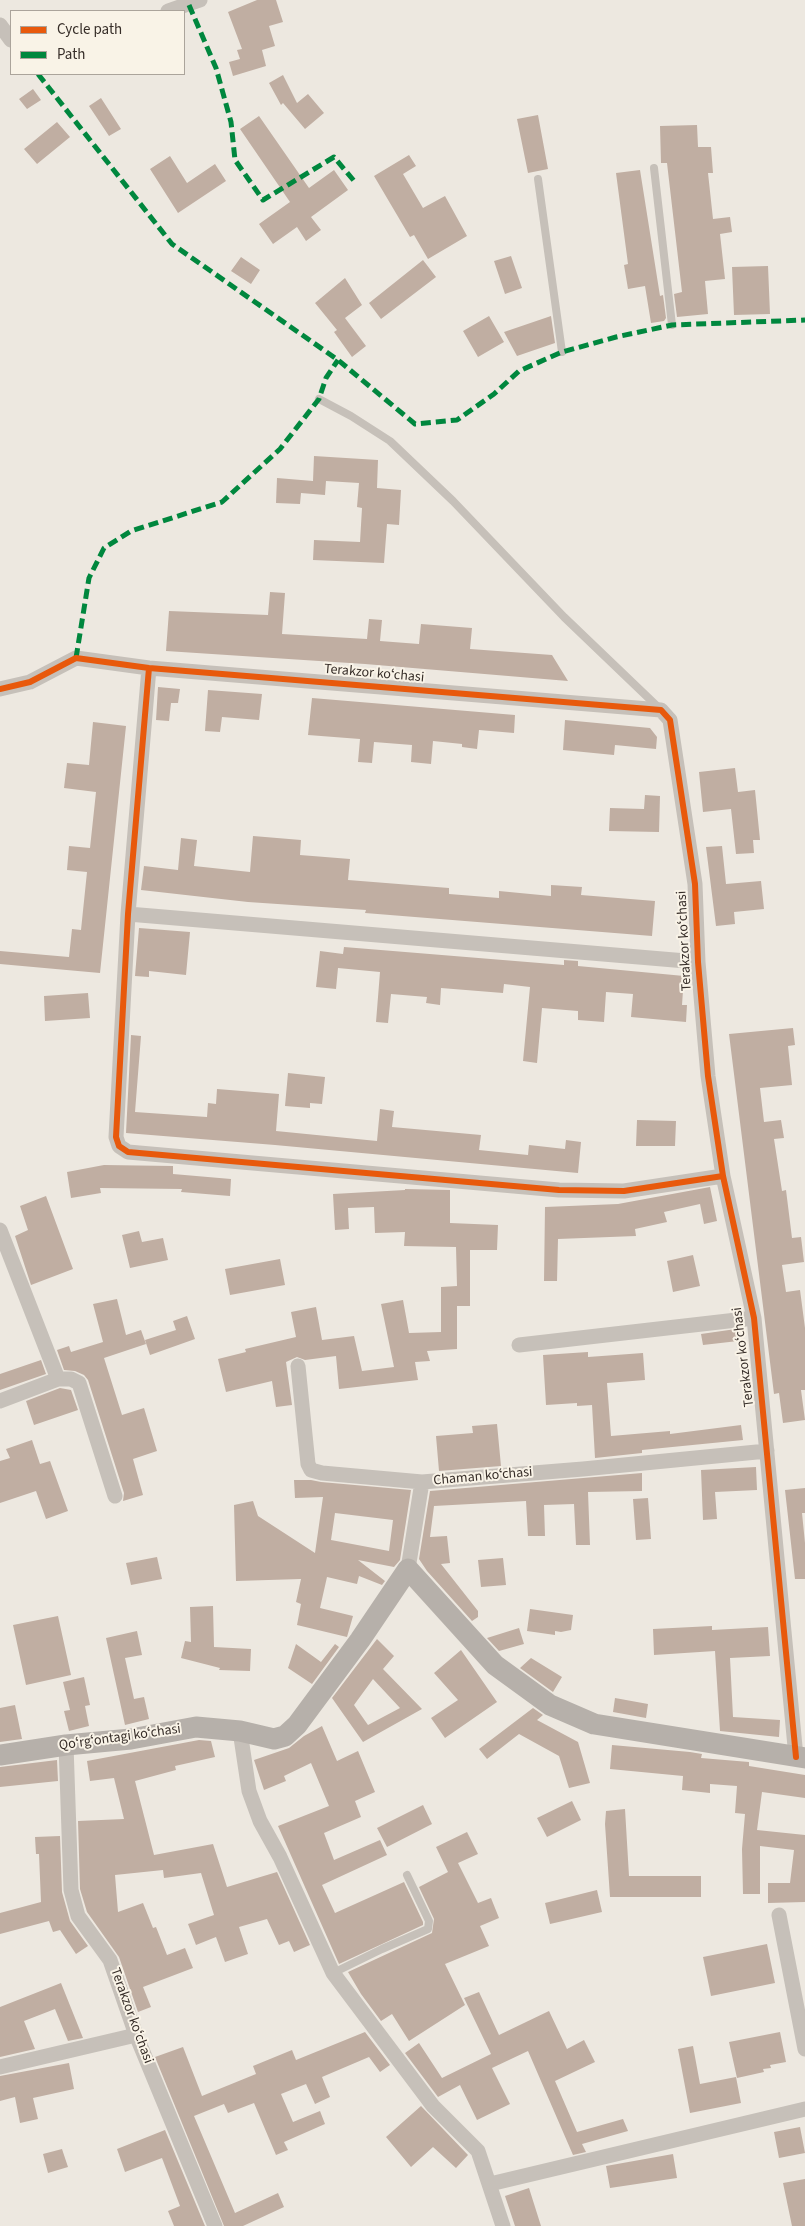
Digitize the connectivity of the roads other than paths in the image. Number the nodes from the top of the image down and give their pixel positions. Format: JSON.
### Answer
{"nodes":[{"id":1,"x":192,"y":2,"type":"edge"},
{"id":2,"x":171,"y":10,"type":"edge"},
{"id":3,"x":0,"y":25,"type":"edge"},
{"id":4,"x":10,"y":39,"type":"edge"},
{"id":5,"x":654,"y":168,"type":"dead end"},
{"id":6,"x":538,"y":179,"type":"dead end"},
{"id":7,"x":672,"y":325,"type":"dead end"},
{"id":8,"x":562,"y":352,"type":"dead end"},
{"id":9,"x":319,"y":400,"type":"dead end"},
{"id":10,"x":149,"y":668,"type":"junction"},
{"id":11,"x":0,"y":689,"type":"edge"},
{"id":12,"x":661,"y":710,"type":"junction"},
{"id":13,"x":128,"y":914,"type":"junction"},
{"id":14,"x":698,"y":962,"type":"junction"},
{"id":15,"x":723,"y":1176,"type":"junction"},
{"id":16,"x":0,"y":1230,"type":"edge"},
{"id":17,"x":754,"y":1318,"type":"junction"},
{"id":18,"x":519,"y":1345,"type":"dead end"},
{"id":19,"x":298,"y":1366,"type":"dead end"},
{"id":20,"x":58,"y":1379,"type":"junction"},
{"id":21,"x":0,"y":1401,"type":"edge"},
{"id":22,"x":766,"y":1451,"type":"junction"},
{"id":23,"x":422,"y":1482,"type":"junction"},
{"id":24,"x":115,"y":1496,"type":"dead end"},
{"id":25,"x":408,"y":1569,"type":"junction"},
{"id":26,"x":240,"y":1731,"type":"junction"},
{"id":27,"x":66,"y":1745,"type":"junction"},
{"id":28,"x":0,"y":1755,"type":"edge"},
{"id":29,"x":801,"y":1757,"type":"edge"},
{"id":30,"x":407,"y":1875,"type":"dead end"},
{"id":31,"x":779,"y":1915,"type":"dead end"},
{"id":32,"x":334,"y":1973,"type":"junction"},
{"id":33,"x":136,"y":2035,"type":"junction"},
{"id":34,"x":805,"y":2049,"type":"edge"},
{"id":35,"x":0,"y":2067,"type":"edge"},
{"id":36,"x":805,"y":2109,"type":"edge"},
{"id":37,"x":490,"y":2184,"type":"junction"},
{"id":38,"x":215,"y":2226,"type":"edge"},
{"id":39,"x":503,"y":2226,"type":"edge"}],
"edges":[{"from":1,"to":2,"type":"street"},
{"from":3,"to":4,"type":"street"},
{"from":5,"to":7,"type":"lane"},
{"from":6,"to":8,"type":"lane"},
{"from":9,"to":12,"type":"lane"},
{"from":10,"to":11,"type":"street","name":"Terakzor koʻchasi"},
{"from":10,"to":12,"type":"street","name":"Terakzor koʻchasi"},
{"from":10,"to":13,"type":"street"},
{"from":12,"to":14,"type":"street","name":"Terakzor koʻchasi"},
{"from":13,"to":14,"type":"street"},
{"from":13,"to":15,"type":"street"},
{"from":14,"to":15,"type":"street","name":"Terakzor koʻchasi"},
{"from":15,"to":17,"type":"street","name":"Terakzor koʻchasi"},
{"from":16,"to":20,"type":"street"},
{"from":17,"to":18,"type":"street"},
{"from":17,"to":22,"type":"street","name":"Terakzor koʻchasi"},
{"from":19,"to":23,"type":"street"},
{"from":20,"to":21,"type":"street"},
{"from":20,"to":24,"type":"street"},
{"from":22,"to":23,"type":"street","name":"Chaman koʻchasi"},
{"from":22,"to":29,"type":"street","name":"Terakzor koʻchasi"},
{"from":23,"to":25,"type":"street","name":"Chaman koʻchasi"},
{"from":25,"to":26,"type":"street","name":"Chaman koʻchasi"},
{"from":25,"to":29,"type":"street"},
{"from":26,"to":27,"type":"street","name":"Qoʻrgʻontagi koʻchasi"},
{"from":26,"to":32,"type":"street"},
{"from":27,"to":28,"type":"street","name":"Qoʻrgʻontagi koʻchasi"},
{"from":27,"to":33,"type":"street","name":"Terakzor koʻchasi"},
{"from":30,"to":32,"type":"lane"},
{"from":31,"to":34,"type":"street"},
{"from":32,"to":37,"type":"street"},
{"from":33,"to":35,"type":"street"},
{"from":33,"to":38,"type":"street","name":"Terakzor koʻchasi"},
{"from":36,"to":37,"type":"street"},
{"from":37,"to":39,"type":"street"}]}
